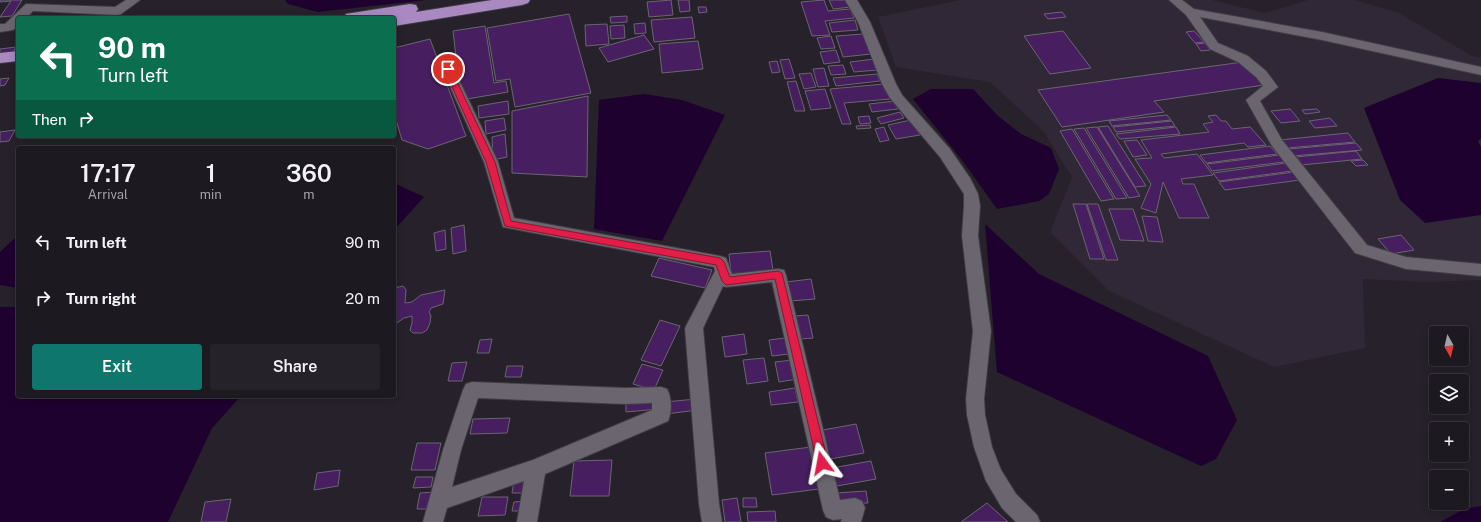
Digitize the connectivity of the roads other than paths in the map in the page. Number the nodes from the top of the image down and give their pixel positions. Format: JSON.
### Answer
{"nodes":[{"id":1,"x":134,"y":0,"type":"edge"},
{"id":2,"x":469,"y":0,"type":"edge"},
{"id":3,"x":522,"y":0,"type":"edge"},
{"id":4,"x":851,"y":0,"type":"edge"},
{"id":5,"x":1175,"y":0,"type":"edge"},
{"id":6,"x":1190,"y":12,"type":"junction"},
{"id":7,"x":20,"y":16,"type":"edge"},
{"id":8,"x":365,"y":16,"type":"edge"},
{"id":9,"x":16,"y":20,"type":"edge"},
{"id":10,"x":396,"y":21,"type":"edge"},
{"id":11,"x":0,"y":28,"type":"edge"},
{"id":12,"x":16,"y":56,"type":"edge"},
{"id":13,"x":0,"y":58,"type":"edge"},
{"id":14,"x":16,"y":69,"type":"edge"},
{"id":15,"x":448,"y":69,"type":"dead end"},
{"id":16,"x":1481,"y":71,"type":"edge"},
{"id":17,"x":0,"y":72,"type":"edge"},
{"id":18,"x":723,"y":270,"type":"junction"},
{"id":19,"x":1481,"y":270,"type":"edge"},
{"id":20,"x":536,"y":468,"type":"junction"},
{"id":21,"x":439,"y":501,"type":"junction"},
{"id":22,"x":433,"y":522,"type":"edge"},
{"id":23,"x":527,"y":522,"type":"edge"},
{"id":24,"x":712,"y":522,"type":"edge"},
{"id":25,"x":851,"y":522,"type":"edge"},
{"id":26,"x":1030,"y":522,"type":"edge"}],
"edges":[{"from":1,"to":7,"type":"street"},
{"from":2,"to":8,"type":"highway"},
{"from":3,"to":10,"type":"highway"},
{"from":4,"to":26,"type":"street"},
{"from":5,"to":6,"type":"street"},
{"from":6,"to":16,"type":"street"},
{"from":6,"to":19,"type":"street"},
{"from":9,"to":11,"type":"street"},
{"from":12,"to":13,"type":"highway"},
{"from":14,"to":17,"type":"highway"},
{"from":15,"to":18,"type":"street"},
{"from":18,"to":24,"type":"street"},
{"from":18,"to":25,"type":"street"},
{"from":20,"to":21,"type":"street"},
{"from":20,"to":21,"type":"street"},
{"from":20,"to":23,"type":"street"},
{"from":21,"to":22,"type":"street"}]}
